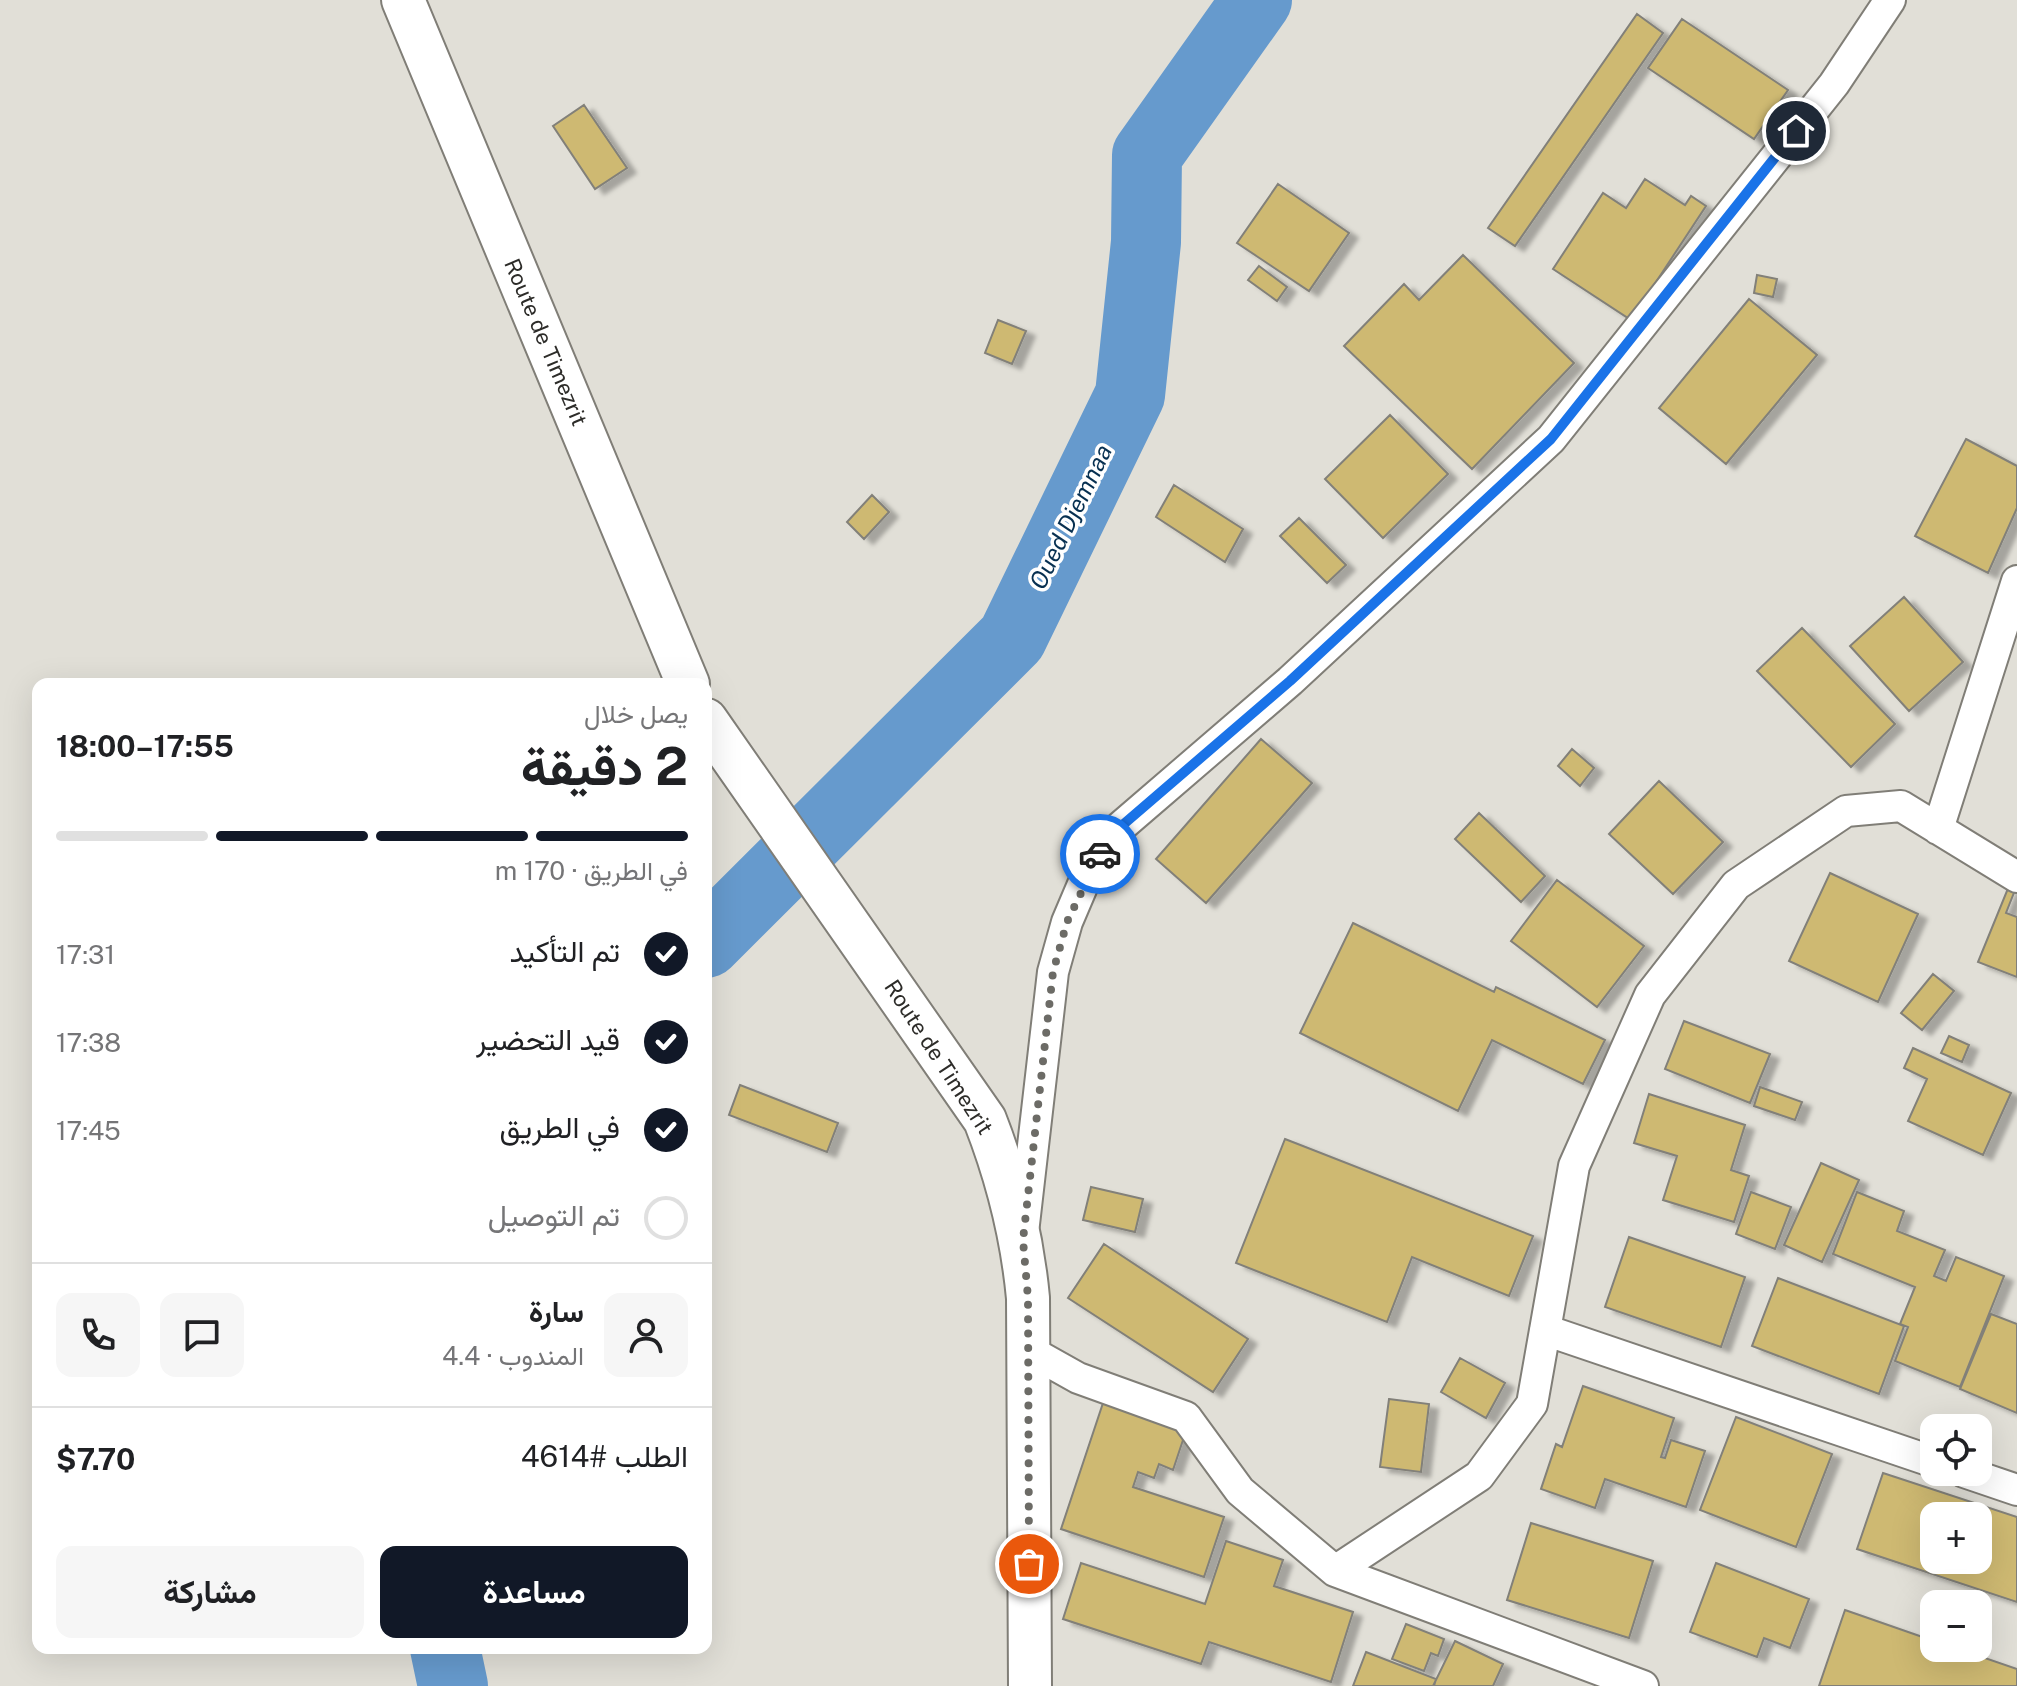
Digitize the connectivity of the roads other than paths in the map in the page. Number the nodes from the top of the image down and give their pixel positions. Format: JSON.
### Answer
{"nodes":[{"id":1,"x":403,"y":0,"type":"edge"},
{"id":2,"x":1890,"y":0,"type":"edge"},
{"id":3,"x":2017,"y":581,"type":"edge"},
{"id":4,"x":686,"y":678,"type":"edge"},
{"id":5,"x":712,"y":729,"type":"edge"},
{"id":6,"x":1938,"y":829,"type":"junction"},
{"id":7,"x":2017,"y":877,"type":"edge"},
{"id":8,"x":1023,"y":1240,"type":"junction"},
{"id":9,"x":1545,"y":1330,"type":"junction"},
{"id":10,"x":1028,"y":1350,"type":"junction"},
{"id":11,"x":1920,"y":1457,"type":"edge"},
{"id":12,"x":1992,"y":1482,"type":"edge"},
{"id":13,"x":2017,"y":1490,"type":"edge"},
{"id":14,"x":1335,"y":1571,"type":"junction"},
{"id":15,"x":1030,"y":1686,"type":"edge"},
{"id":16,"x":1643,"y":1686,"type":"edge"}],
"edges":[{"from":1,"to":4,"type":"main road","name":"Route de Timezrit"},
{"from":2,"to":8,"type":"street"},
{"from":3,"to":6,"type":"street"},
{"from":5,"to":8,"type":"main road","name":"Route de Timezrit"},
{"from":6,"to":7,"type":"street"},
{"from":6,"to":9,"type":"street"},
{"from":8,"to":10,"type":"main road","name":"Route de Timezrit"},
{"from":9,"to":11,"type":"street"},
{"from":9,"to":14,"type":"street"},
{"from":10,"to":14,"type":"street"},
{"from":10,"to":15,"type":"main road","name":"Route de Timezrit"},
{"from":12,"to":13,"type":"street"},
{"from":14,"to":16,"type":"street"}]}
